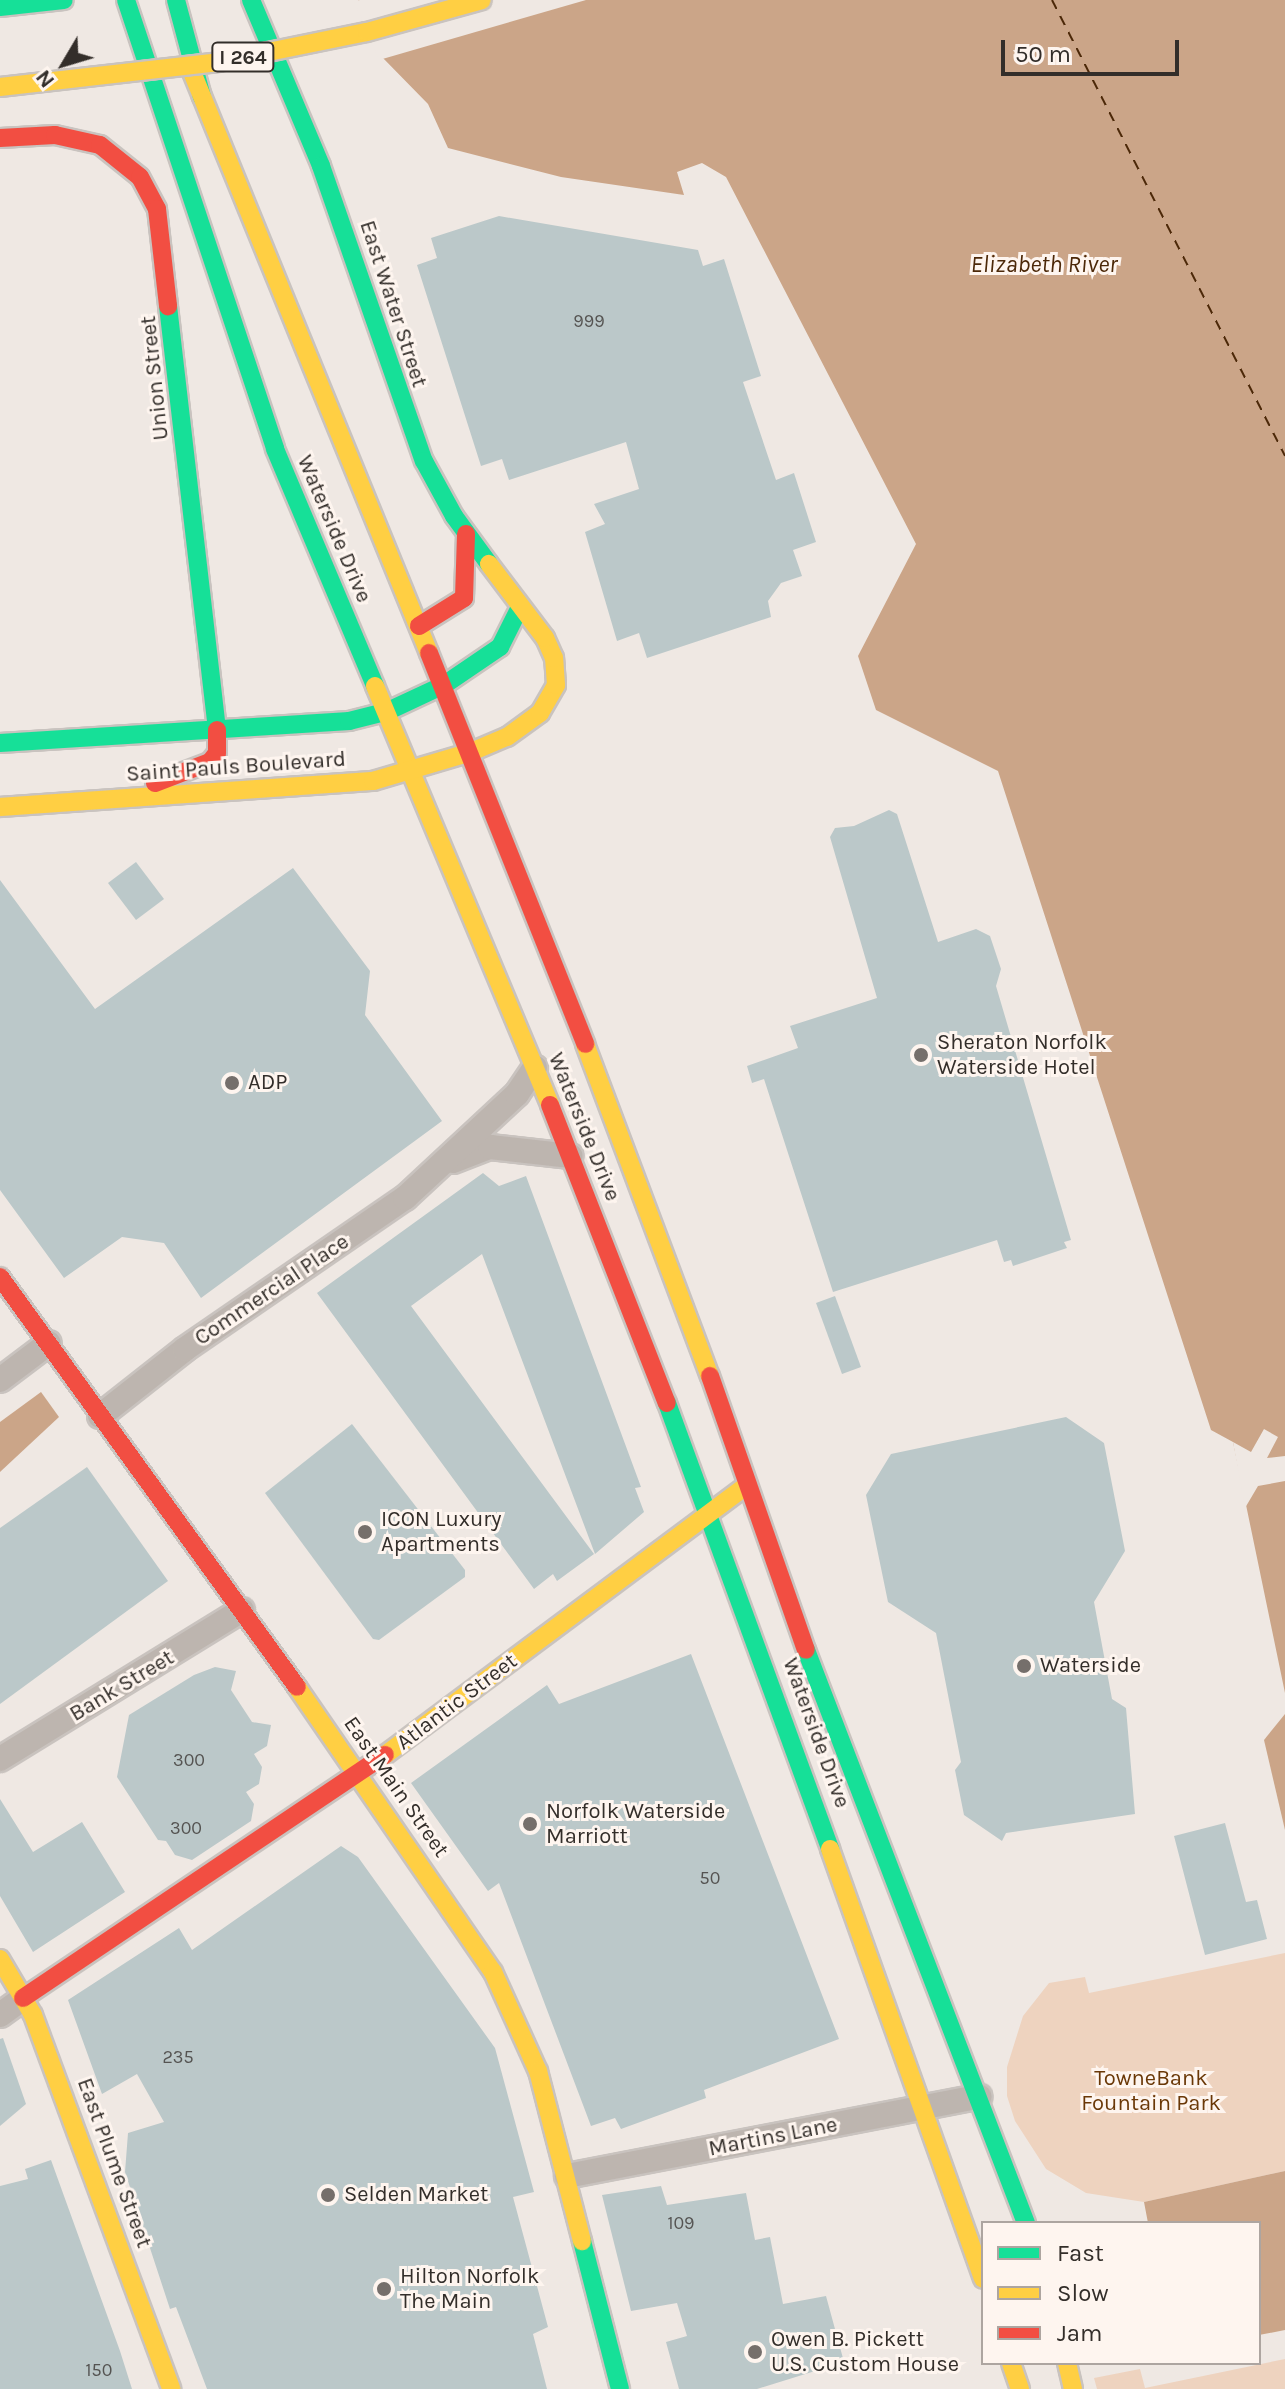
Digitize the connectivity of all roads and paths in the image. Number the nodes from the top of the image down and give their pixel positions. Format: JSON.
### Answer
{"nodes":[{"id":1,"x":64,"y":0,"type":"edge"},
{"id":2,"x":126,"y":0,"type":"edge"},
{"id":3,"x":163,"y":0,"type":"edge"},
{"id":4,"x":176,"y":0,"type":"edge"},
{"id":5,"x":251,"y":0,"type":"edge"},
{"id":6,"x":482,"y":0,"type":"edge"},
{"id":7,"x":0,"y":7,"type":"edge"},
{"id":8,"x":0,"y":87,"type":"edge"},
{"id":9,"x":202,"y":97,"type":"junction"},
{"id":10,"x":0,"y":138,"type":"edge"},
{"id":11,"x":466,"y":534,"type":"junction"},
{"id":12,"x":498,"y":577,"type":"junction"},
{"id":13,"x":466,"y":592,"type":"junction"},
{"id":14,"x":520,"y":607,"type":"junction"},
{"id":15,"x":419,"y":626,"type":"junction"},
{"id":16,"x":444,"y":685,"type":"junction"},
{"id":17,"x":386,"y":712,"type":"junction"},
{"id":18,"x":217,"y":730,"type":"junction"},
{"id":19,"x":0,"y":743,"type":"edge"},
{"id":20,"x":471,"y":752,"type":"junction"},
{"id":21,"x":413,"y":772,"type":"junction"},
{"id":22,"x":102,"y":801,"type":"junction"},
{"id":23,"x":0,"y":807,"type":"edge"},
{"id":24,"x":535,"y":1067,"type":"junction"},
{"id":25,"x":570,"y":1156,"type":"junction"},
{"id":26,"x":444,"y":1164,"type":"junction"},
{"id":27,"x":0,"y":1277,"type":"edge"},
{"id":28,"x":49,"y":1343,"type":"junction"},
{"id":29,"x":0,"y":1380,"type":"edge"},
{"id":30,"x":100,"y":1416,"type":"junction"},
{"id":31,"x":747,"y":1485,"type":"junction"},
{"id":32,"x":710,"y":1513,"type":"junction"},
{"id":33,"x":242,"y":1610,"type":"junction"},
{"id":34,"x":0,"y":1759,"type":"edge"},
{"id":35,"x":359,"y":1775,"type":"junction"},
{"id":36,"x":0,"y":1959,"type":"edge"},
{"id":37,"x":881,"y":1984,"type":"junction"},
{"id":38,"x":23,"y":1998,"type":"junction"},
{"id":39,"x":942,"y":1999,"type":"junction"},
{"id":40,"x":0,"y":2015,"type":"edge"},
{"id":41,"x":979,"y":2097,"type":"junction"},
{"id":42,"x":926,"y":2109,"type":"junction"},
{"id":43,"x":567,"y":2176,"type":"junction"},
{"id":44,"x":1025,"y":2221,"type":"edge"},
{"id":45,"x":981,"y":2273,"type":"edge"},
{"id":46,"x":1012,"y":2365,"type":"edge"},
{"id":47,"x":1067,"y":2365,"type":"edge"},
{"id":48,"x":171,"y":2389,"type":"edge"},
{"id":49,"x":620,"y":2389,"type":"edge"},
{"id":50,"x":1020,"y":2389,"type":"edge"},
{"id":51,"x":1073,"y":2389,"type":"edge"}],
"edges":[{"from":1,"to":7,"type":"main road"},
{"from":2,"to":17,"type":"main road","name":"Waterside Drive"},
{"from":3,"to":9,"type":"main road"},
{"from":4,"to":9,"type":"main road"},
{"from":5,"to":11,"type":"main road","name":"East Water Street"},
{"from":6,"to":8,"type":"main road","number":"I 264","bridge":true},
{"from":9,"to":15,"type":"main road","name":"Waterside Drive"},
{"from":10,"to":18,"type":"main road","name":"Union Street"},
{"from":11,"to":12,"type":"main road","name":"East Water Street"},
{"from":11,"to":13,"type":"main road"},
{"from":12,"to":13,"type":"main road"},
{"from":12,"to":14,"type":"main road","name":"East Water Street"},
{"from":13,"to":15,"type":"main road"},
{"from":14,"to":16,"type":"main road"},
{"from":14,"to":20,"type":"main road","name":"East Water Street"},
{"from":15,"to":16,"type":"main road","name":"Waterside Drive"},
{"from":16,"to":17,"type":"main road","name":"Saint Pauls Boulevard"},
{"from":16,"to":20,"type":"main road","name":"Waterside Drive"},
{"from":17,"to":18,"type":"main road","name":"Saint Pauls Boulevard"},
{"from":17,"to":21,"type":"main road","name":"Waterside Drive"},
{"from":18,"to":19,"type":"main road","name":"Saint Pauls Boulevard"},
{"from":18,"to":22,"type":"main road"},
{"from":20,"to":21,"type":"main road","name":"Saint Pauls Boulevard"},
{"from":20,"to":31,"type":"main road","name":"Waterside Drive"},
{"from":21,"to":22,"type":"main road","name":"Saint Pauls Boulevard"},
{"from":21,"to":24,"type":"main road","name":"Waterside Drive"},
{"from":22,"to":23,"type":"main road","name":"Saint Pauls Boulevard"},
{"from":24,"to":25,"type":"main road","name":"Waterside Drive"},
{"from":24,"to":26,"type":"street","name":"Commercial Place"},
{"from":25,"to":26,"type":"street","name":"Commercial Place"},
{"from":25,"to":32,"type":"main road","name":"Waterside Drive"},
{"from":26,"to":30,"type":"street","name":"Commercial Place"},
{"from":27,"to":28,"type":"main road","name":"East Main Street"},
{"from":28,"to":29,"type":"street"},
{"from":28,"to":30,"type":"main road","name":"East Main Street"},
{"from":30,"to":33,"type":"main road","name":"East Main Street"},
{"from":31,"to":32,"type":"main road","name":"Atlantic Street"},
{"from":31,"to":39,"type":"main road","name":"Waterside Drive"},
{"from":32,"to":35,"type":"main road","name":"Atlantic Street"},
{"from":32,"to":37,"type":"main road","name":"Waterside Drive"},
{"from":33,"to":34,"type":"street","name":"Bank Street"},
{"from":33,"to":35,"type":"main road","name":"East Main Street"},
{"from":35,"to":38,"type":"main road","name":"Atlantic Street"},
{"from":35,"to":43,"type":"main road","name":"East Main Street"},
{"from":36,"to":38,"type":"main road","name":"East Plume Street"},
{"from":37,"to":39,"type":"main road"},
{"from":37,"to":42,"type":"main road","name":"Waterside Drive"},
{"from":38,"to":40,"type":"street","name":"Atlantic Street"},
{"from":38,"to":48,"type":"main road","name":"East Plume Street"},
{"from":39,"to":41,"type":"main road","name":"Waterside Drive"},
{"from":41,"to":42,"type":"street","name":"Martins Lane"},
{"from":41,"to":44,"type":"main road","name":"Waterside Drive"},
{"from":42,"to":43,"type":"street","name":"Martins Lane"},
{"from":42,"to":45,"type":"main road","name":"Waterside Drive"},
{"from":43,"to":49,"type":"main road","name":"East Main Street"},
{"from":46,"to":50,"type":"main road"},
{"from":47,"to":51,"type":"main road"}]}
